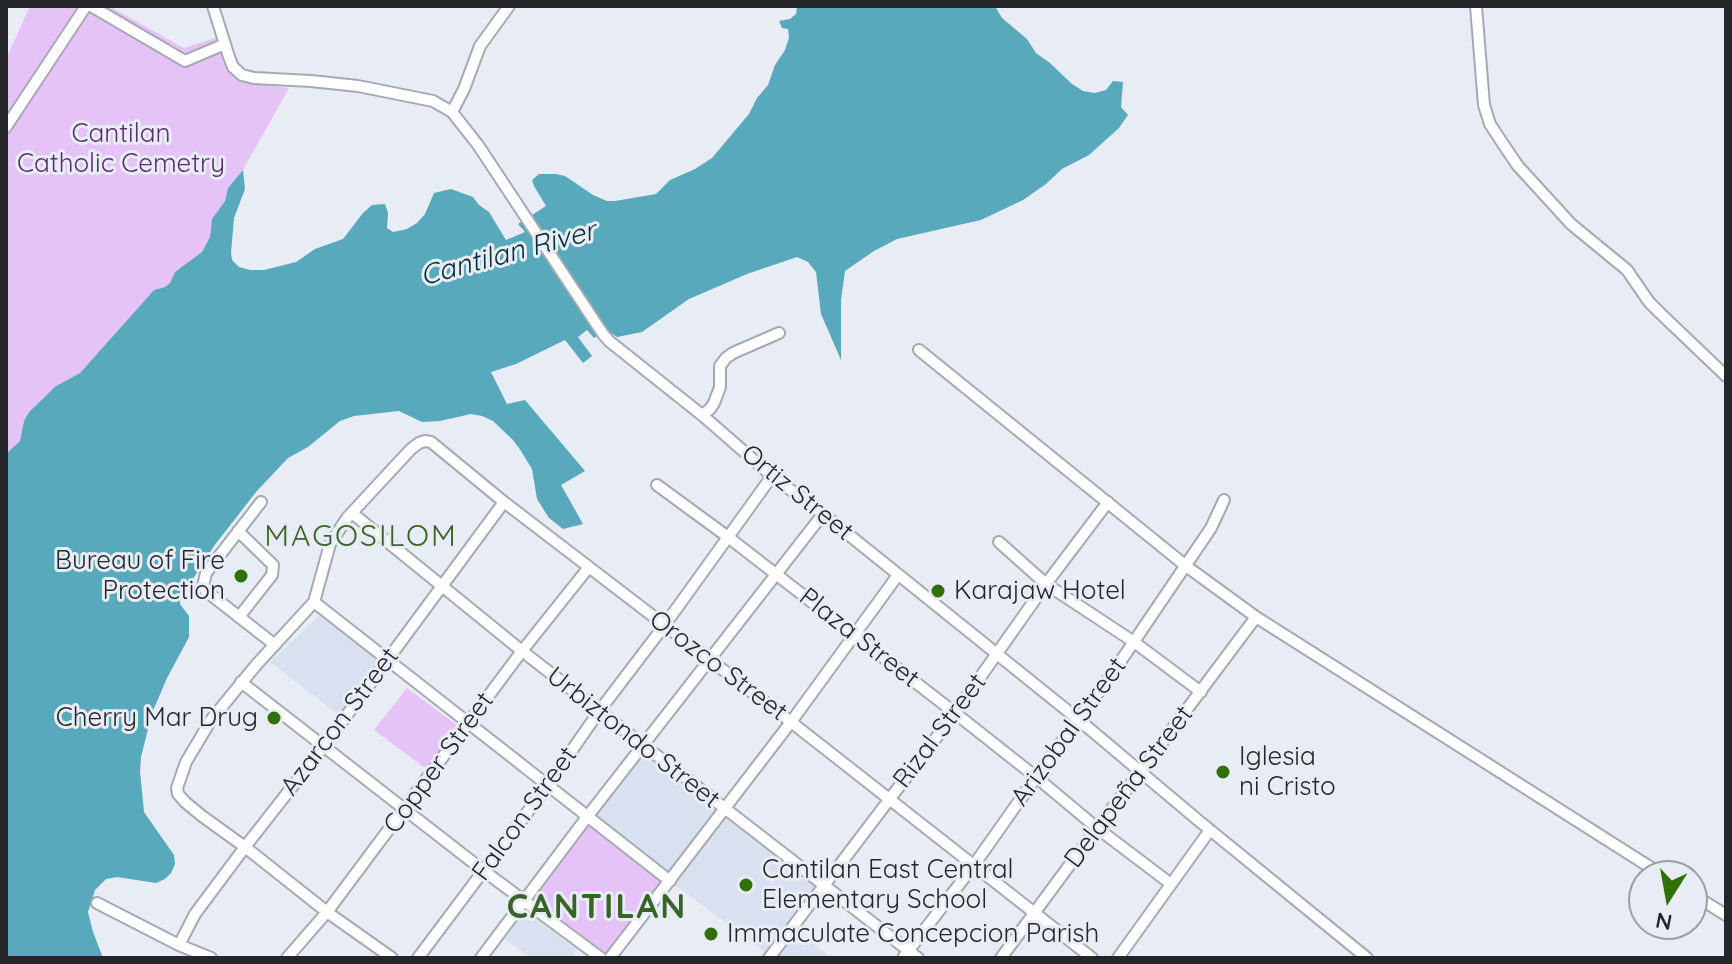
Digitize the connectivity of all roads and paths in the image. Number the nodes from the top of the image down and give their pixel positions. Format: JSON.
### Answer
{"nodes":[{"id":1,"x":89,"y":6,"type":"edge"},
{"id":2,"x":213,"y":6,"type":"edge"},
{"id":3,"x":509,"y":6,"type":"edge"},
{"id":4,"x":1476,"y":6,"type":"edge"},
{"id":5,"x":225,"y":44,"type":"junction"},
{"id":6,"x":452,"y":112,"type":"junction"},
{"id":7,"x":6,"y":127,"type":"edge"},
{"id":8,"x":779,"y":333,"type":"dead end"},
{"id":9,"x":919,"y":350,"type":"dead end"},
{"id":10,"x":1726,"y":376,"type":"edge"},
{"id":11,"x":702,"y":415,"type":"junction"},
{"id":12,"x":772,"y":476,"type":"junction"},
{"id":13,"x":657,"y":485,"type":"dead end"},
{"id":14,"x":1224,"y":500,"type":"dead end"},
{"id":15,"x":261,"y":502,"type":"dead end"},
{"id":16,"x":504,"y":502,"type":"junction"},
{"id":17,"x":1108,"y":502,"type":"junction"},
{"id":18,"x":352,"y":513,"type":"junction"},
{"id":19,"x":823,"y":514,"type":"junction"},
{"id":20,"x":238,"y":531,"type":"junction"},
{"id":21,"x":728,"y":537,"type":"junction"},
{"id":22,"x":999,"y":542,"type":"dead end"},
{"id":23,"x":1186,"y":566,"type":"junction"},
{"id":24,"x":589,"y":567,"type":"junction"},
{"id":25,"x":775,"y":574,"type":"junction"},
{"id":26,"x":898,"y":575,"type":"junction"},
{"id":27,"x":1046,"y":584,"type":"junction"},
{"id":28,"x":441,"y":585,"type":"junction"},
{"id":29,"x":314,"y":602,"type":"junction"},
{"id":30,"x":239,"y":617,"type":"junction"},
{"id":31,"x":1256,"y":617,"type":"junction"},
{"id":32,"x":664,"y":626,"type":"junction"},
{"id":33,"x":853,"y":635,"type":"junction"},
{"id":34,"x":1134,"y":642,"type":"junction"},
{"id":35,"x":275,"y":645,"type":"junction"},
{"id":36,"x":522,"y":651,"type":"junction"},
{"id":37,"x":996,"y":654,"type":"junction"},
{"id":38,"x":387,"y":660,"type":"junction"},
{"id":39,"x":710,"y":660,"type":"junction"},
{"id":40,"x":241,"y":682,"type":"junction"},
{"id":41,"x":1201,"y":692,"type":"junction"},
{"id":42,"x":600,"y":710,"type":"junction"},
{"id":43,"x":955,"y":713,"type":"junction"},
{"id":44,"x":1079,"y":720,"type":"junction"},
{"id":45,"x":468,"y":722,"type":"junction"},
{"id":46,"x":791,"y":722,"type":"junction"},
{"id":47,"x":324,"y":746,"type":"junction"},
{"id":48,"x":643,"y":747,"type":"junction"},
{"id":49,"x":1140,"y":772,"type":"junction"},
{"id":50,"x":1036,"y":777,"type":"junction"},
{"id":51,"x":547,"y":786,"type":"junction"},
{"id":52,"x":889,"y":800,"type":"junction"},
{"id":53,"x":405,"y":809,"type":"junction"},
{"id":54,"x":724,"y":809,"type":"junction"},
{"id":55,"x":587,"y":817,"type":"junction"},
{"id":56,"x":1097,"y":828,"type":"junction"},
{"id":57,"x":1210,"y":830,"type":"junction"},
{"id":58,"x":245,"y":847,"type":"junction"},
{"id":59,"x":1639,"y":860,"type":"edge"},
{"id":60,"x":974,"y":865,"type":"junction"},
{"id":61,"x":484,"y":871,"type":"junction"},
{"id":62,"x":670,"y":881,"type":"junction"},
{"id":63,"x":824,"y":884,"type":"junction"},
{"id":64,"x":1171,"y":884,"type":"junction"},
{"id":65,"x":525,"y":901,"type":"junction"},
{"id":66,"x":97,"y":903,"type":"dead end"},
{"id":67,"x":1708,"y":904,"type":"edge"},
{"id":68,"x":327,"y":912,"type":"junction"},
{"id":69,"x":1035,"y":912,"type":"junction"},
{"id":70,"x":1726,"y":915,"type":"edge"},
{"id":71,"x":179,"y":945,"type":"junction"},
{"id":72,"x":910,"y":956,"type":"edge"},
{"id":73,"x":211,"y":958,"type":"edge"},
{"id":74,"x":287,"y":958,"type":"edge"},
{"id":75,"x":392,"y":958,"type":"edge"},
{"id":76,"x":418,"y":958,"type":"edge"},
{"id":77,"x":481,"y":958,"type":"edge"},
{"id":78,"x":601,"y":958,"type":"edge"},
{"id":79,"x":610,"y":958,"type":"edge"},
{"id":80,"x":769,"y":958,"type":"edge"},
{"id":81,"x":1001,"y":958,"type":"edge"},
{"id":82,"x":1092,"y":958,"type":"edge"},
{"id":83,"x":1118,"y":958,"type":"edge"},
{"id":84,"x":1367,"y":958,"type":"edge"}],
"edges":[{"from":1,"to":5,"type":"street"},
{"from":1,"to":7,"type":"street"},
{"from":2,"to":5,"type":"street"},
{"from":3,"to":6,"type":"street"},
{"from":4,"to":10,"type":"street"},
{"from":5,"to":6,"type":"street"},
{"from":6,"to":11,"type":"street","name":"Ortiz Street"},
{"from":8,"to":11,"type":"street"},
{"from":9,"to":17,"type":"street"},
{"from":11,"to":12,"type":"street","name":"Ortiz Street"},
{"from":12,"to":19,"type":"street","name":"Ortiz Street"},
{"from":12,"to":21,"type":"street","name":"Falcon Street"},
{"from":13,"to":21,"type":"street","name":"Plaza Street"},
{"from":14,"to":23,"type":"street","name":"Arizobal Street"},
{"from":15,"to":20,"type":"street"},
{"from":16,"to":18,"type":"street","name":"Orozco Street"},
{"from":16,"to":24,"type":"street","name":"Orozco Street"},
{"from":16,"to":28,"type":"street","name":"Azarcon Street"},
{"from":17,"to":23,"type":"street"},
{"from":17,"to":27,"type":"street","name":"Rizal Street"},
{"from":18,"to":28,"type":"street","name":"Urbiztondo Street"},
{"from":18,"to":29,"type":"street"},
{"from":19,"to":25,"type":"street"},
{"from":19,"to":26,"type":"street","name":"Ortiz Street"},
{"from":20,"to":30,"type":"street"},
{"from":20,"to":30,"type":"street"},
{"from":21,"to":25,"type":"street","name":"Plaza Street"},
{"from":21,"to":32,"type":"street","name":"Falcon Street"},
{"from":22,"to":27,"type":"street"},
{"from":23,"to":31,"type":"street"},
{"from":23,"to":34,"type":"street","name":"Arizobal Street"},
{"from":24,"to":32,"type":"street","name":"Orozco Street"},
{"from":24,"to":36,"type":"street","name":"Copper Street"},
{"from":25,"to":33,"type":"street","name":"Plaza Street"},
{"from":25,"to":39,"type":"street"},
{"from":26,"to":33,"type":"street"},
{"from":26,"to":37,"type":"street","name":"Ortiz Street"},
{"from":27,"to":34,"type":"street"},
{"from":27,"to":37,"type":"street","name":"Rizal Street"},
{"from":28,"to":36,"type":"street","name":"Urbiztondo Street"},
{"from":28,"to":38,"type":"street","name":"Azarcon Street"},
{"from":29,"to":35,"type":"street"},
{"from":29,"to":38,"type":"street"},
{"from":30,"to":35,"type":"street"},
{"from":31,"to":41,"type":"street","name":"Delapeña Street"},
{"from":31,"to":59,"type":"street"},
{"from":32,"to":39,"type":"street","name":"Orozco Street"},
{"from":32,"to":42,"type":"street","name":"Falcon Street"},
{"from":33,"to":43,"type":"street","name":"Plaza Street"},
{"from":33,"to":46,"type":"street"},
{"from":34,"to":41,"type":"street"},
{"from":34,"to":44,"type":"street","name":"Arizobal Street"},
{"from":35,"to":40,"type":"street"},
{"from":36,"to":42,"type":"street","name":"Urbiztondo Street"},
{"from":36,"to":45,"type":"street","name":"Copper Street"},
{"from":37,"to":43,"type":"street","name":"Rizal Street"},
{"from":37,"to":44,"type":"street","name":"Ortiz Street"},
{"from":38,"to":45,"type":"street"},
{"from":38,"to":47,"type":"street","name":"Azarcon Street"},
{"from":39,"to":46,"type":"street","name":"Orozco Street"},
{"from":39,"to":48,"type":"street"},
{"from":40,"to":47,"type":"street"},
{"from":40,"to":58,"type":"street"},
{"from":41,"to":49,"type":"street","name":"Delapeña Street"},
{"from":42,"to":48,"type":"street","name":"Urbiztondo Street"},
{"from":42,"to":51,"type":"street","name":"Falcon Street"},
{"from":43,"to":50,"type":"street","name":"Plaza Street"},
{"from":43,"to":52,"type":"street","name":"Rizal Street"},
{"from":44,"to":49,"type":"street","name":"Ortiz Street"},
{"from":44,"to":50,"type":"street","name":"Arizobal Street"},
{"from":45,"to":51,"type":"street"},
{"from":45,"to":53,"type":"street","name":"Copper Street"},
{"from":46,"to":52,"type":"street","name":"Orozco Street"},
{"from":46,"to":54,"type":"street"},
{"from":47,"to":53,"type":"street"},
{"from":47,"to":58,"type":"street","name":"Azarcon Street"},
{"from":48,"to":54,"type":"street","name":"Urbiztondo Street"},
{"from":48,"to":55,"type":"street"},
{"from":49,"to":56,"type":"street","name":"Delapeña Street"},
{"from":49,"to":57,"type":"street","name":"Ortiz Street"},
{"from":50,"to":56,"type":"street","name":"Plaza Street"},
{"from":50,"to":60,"type":"street","name":"Arizobal Street"},
{"from":51,"to":55,"type":"street"},
{"from":51,"to":61,"type":"street","name":"Falcon Street"},
{"from":52,"to":60,"type":"street","name":"Orozco Street"},
{"from":52,"to":63,"type":"street","name":"Rizal Street"},
{"from":53,"to":61,"type":"street"},
{"from":53,"to":68,"type":"street","name":"Copper Street"},
{"from":54,"to":62,"type":"street"},
{"from":54,"to":63,"type":"street","name":"Urbiztondo Street"},
{"from":55,"to":62,"type":"street"},
{"from":55,"to":65,"type":"street"},
{"from":56,"to":64,"type":"street","name":"Plaza Street"},
{"from":56,"to":69,"type":"street","name":"Delapeña Street"},
{"from":57,"to":64,"type":"street"},
{"from":57,"to":84,"type":"street","name":"Ortiz Street"},
{"from":58,"to":68,"type":"street"},
{"from":58,"to":71,"type":"street","name":"Azarcon Street"},
{"from":60,"to":69,"type":"street","name":"Orozco Street"},
{"from":60,"to":72,"type":"street","name":"Arizobal Street"},
{"from":61,"to":65,"type":"street"},
{"from":61,"to":76,"type":"street","name":"Falcon Street"},
{"from":62,"to":79,"type":"street"},
{"from":63,"to":72,"type":"street","name":"Urbiztondo Street"},
{"from":63,"to":80,"type":"street","name":"Rizal Street"},
{"from":64,"to":83,"type":"street"},
{"from":65,"to":77,"type":"street"},
{"from":65,"to":78,"type":"street"},
{"from":66,"to":71,"type":"street"},
{"from":67,"to":70,"type":"street"},
{"from":68,"to":74,"type":"street","name":"Copper Street"},
{"from":68,"to":75,"type":"street"},
{"from":69,"to":81,"type":"street","name":"Delapeña Street"},
{"from":69,"to":82,"type":"street","name":"Orozco Street"},
{"from":71,"to":73,"type":"street"}]}
